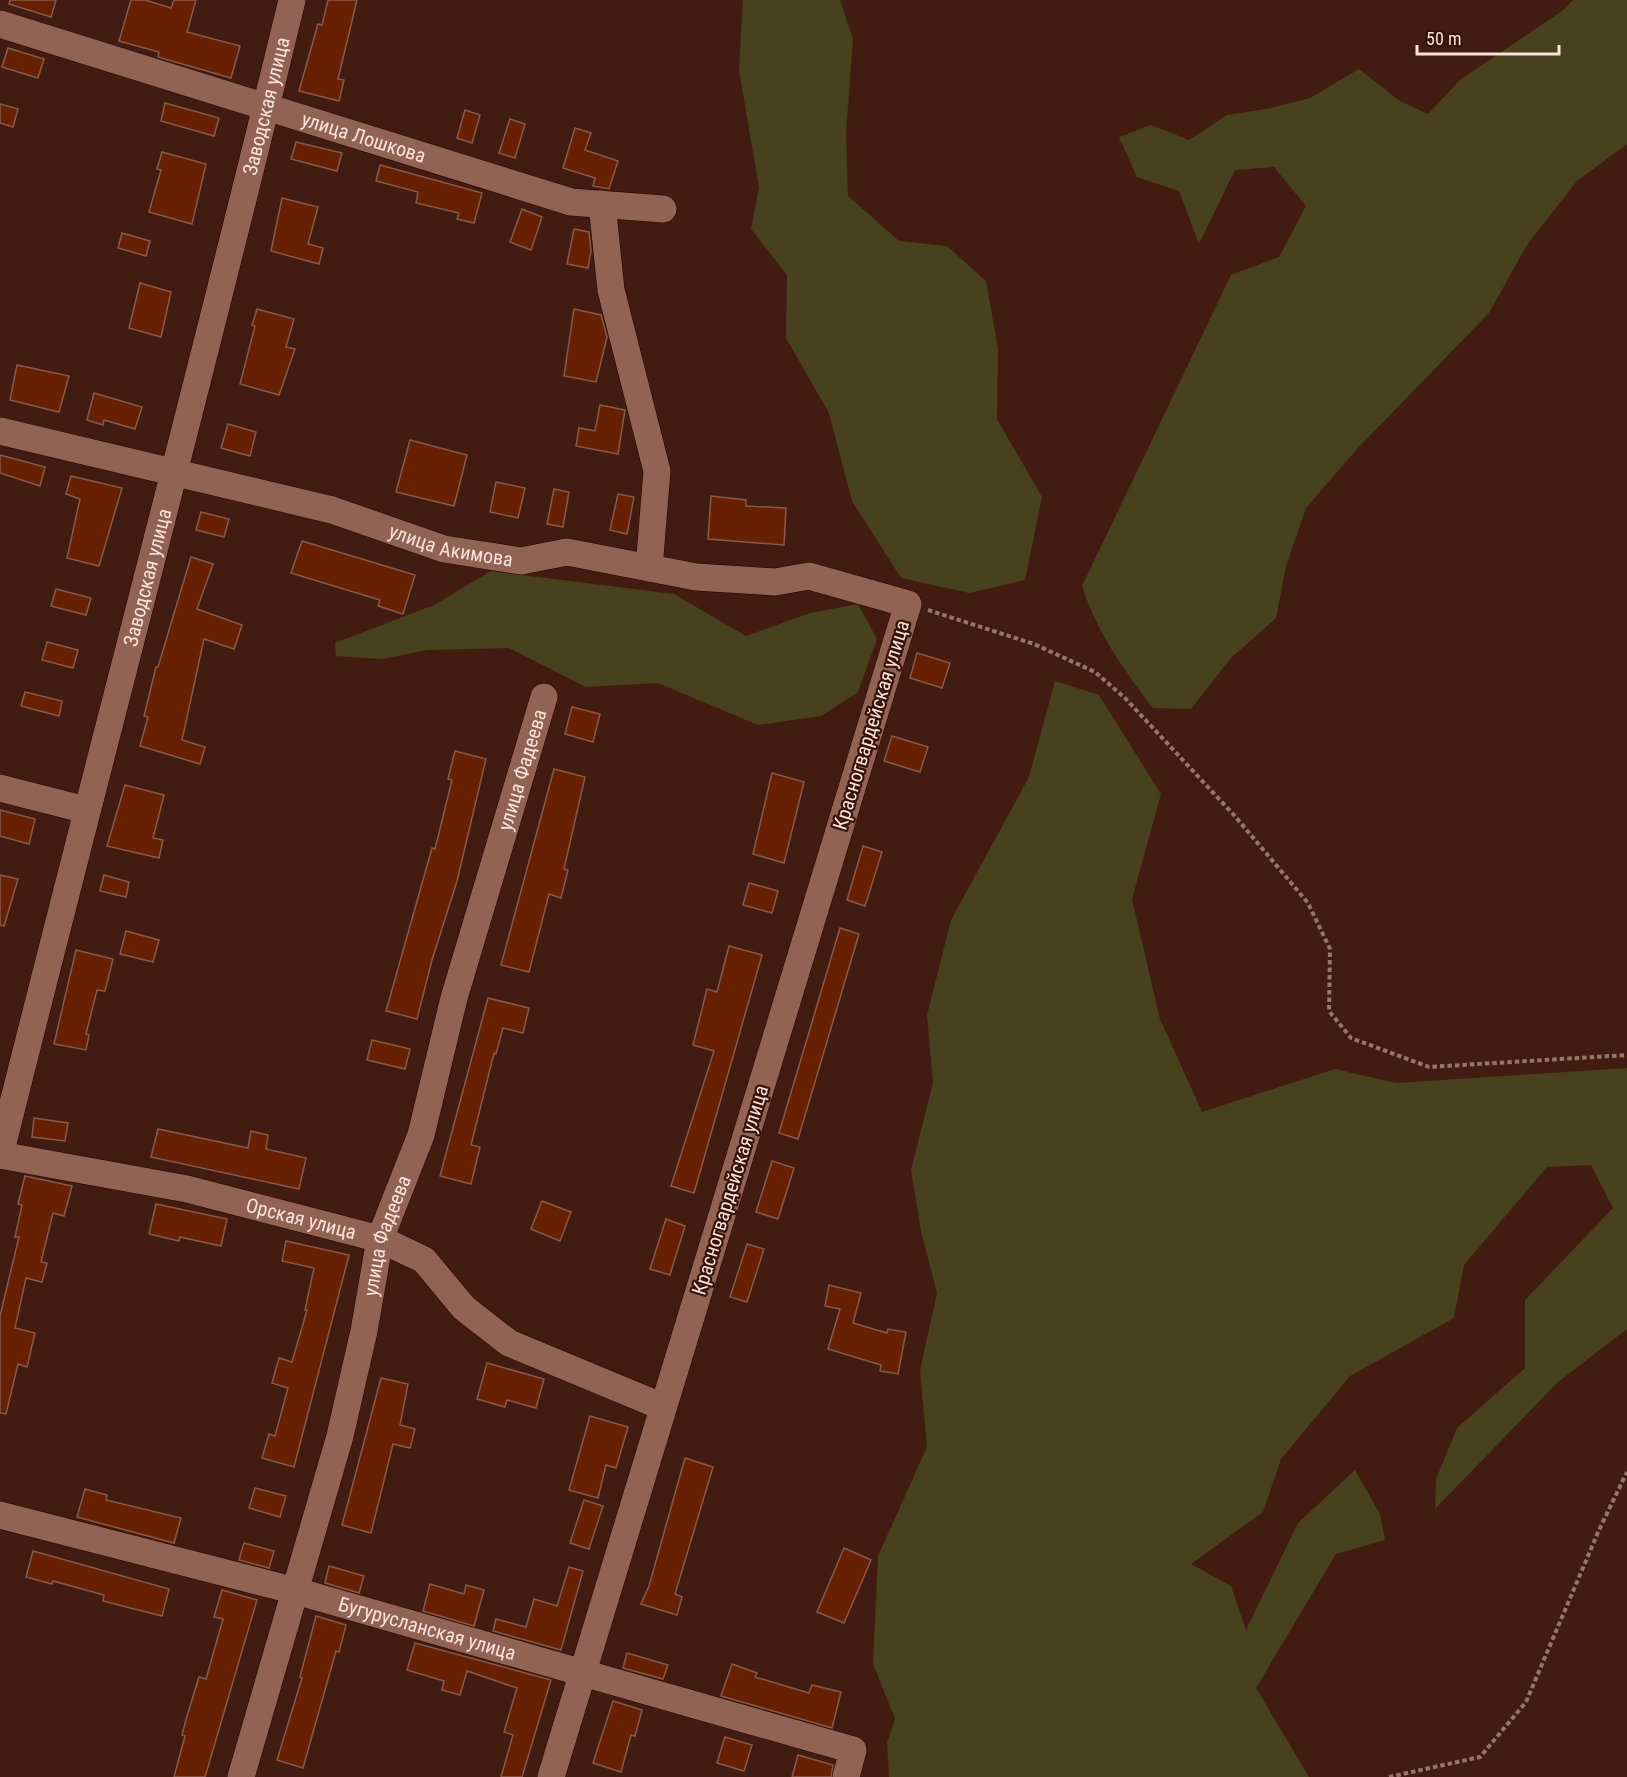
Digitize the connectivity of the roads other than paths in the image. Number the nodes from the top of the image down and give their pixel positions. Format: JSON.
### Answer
{"nodes":[{"id":1,"x":292,"y":0,"type":"edge"},
{"id":2,"x":0,"y":24,"type":"edge"},
{"id":3,"x":266,"y":108,"type":"junction"},
{"id":4,"x":602,"y":204,"type":"junction"},
{"id":5,"x":663,"y":209,"type":"dead end"},
{"id":6,"x":0,"y":431,"type":"edge"},
{"id":7,"x":175,"y":475,"type":"junction"},
{"id":8,"x":650,"y":568,"type":"junction"},
{"id":9,"x":908,"y":604,"type":"joint"},
{"id":10,"x":544,"y":697,"type":"dead end"},
{"id":11,"x":0,"y":788,"type":"edge"},
{"id":12,"x":86,"y":810,"type":"junction"},
{"id":13,"x":0,"y":1155,"type":"edge"},
{"id":14,"x":380,"y":1239,"type":"junction"},
{"id":15,"x":663,"y":1407,"type":"junction"},
{"id":16,"x":0,"y":1515,"type":"edge"},
{"id":17,"x":296,"y":1591,"type":"junction"},
{"id":18,"x":582,"y":1674,"type":"junction"},
{"id":19,"x":241,"y":1777,"type":"edge"},
{"id":20,"x":551,"y":1777,"type":"edge"},
{"id":21,"x":846,"y":1777,"type":"edge"}],
"edges":[{"from":1,"to":3,"type":"street","name":"Заводская улица"},
{"from":2,"to":3,"type":"street","name":"улица Лошкова"},
{"from":3,"to":4,"type":"street","name":"улица Лошкова"},
{"from":3,"to":7,"type":"street","name":"Заводская улица"},
{"from":4,"to":5,"type":"street","name":"улица Лошкова"},
{"from":4,"to":8,"type":"street"},
{"from":6,"to":7,"type":"street","name":"улица Акимова"},
{"from":7,"to":8,"type":"street","name":"улица Акимова"},
{"from":7,"to":12,"type":"street","name":"Заводская улица"},
{"from":8,"to":9,"type":"street","name":"улица Акимова"},
{"from":9,"to":15,"type":"street","name":"Красногвардейская улица"},
{"from":10,"to":14,"type":"street","name":"улица Фадеева"},
{"from":11,"to":12,"type":"street"},
{"from":12,"to":13,"type":"street","name":"Заводская улица"},
{"from":13,"to":14,"type":"street","name":"Орская улица"},
{"from":14,"to":15,"type":"street","name":"Орская улица"},
{"from":14,"to":17,"type":"street","name":"улица Фадеева"},
{"from":15,"to":18,"type":"street","name":"Красногвардейская улица"},
{"from":16,"to":17,"type":"street","name":"Бугурусланская улица"},
{"from":17,"to":18,"type":"street","name":"Бугурусланская улица"},
{"from":17,"to":19,"type":"street","name":"улица Фадеева"},
{"from":18,"to":20,"type":"street","name":"Красногвардейская улица"},
{"from":18,"to":21,"type":"street","name":"Бугурусланская улица"}]}
